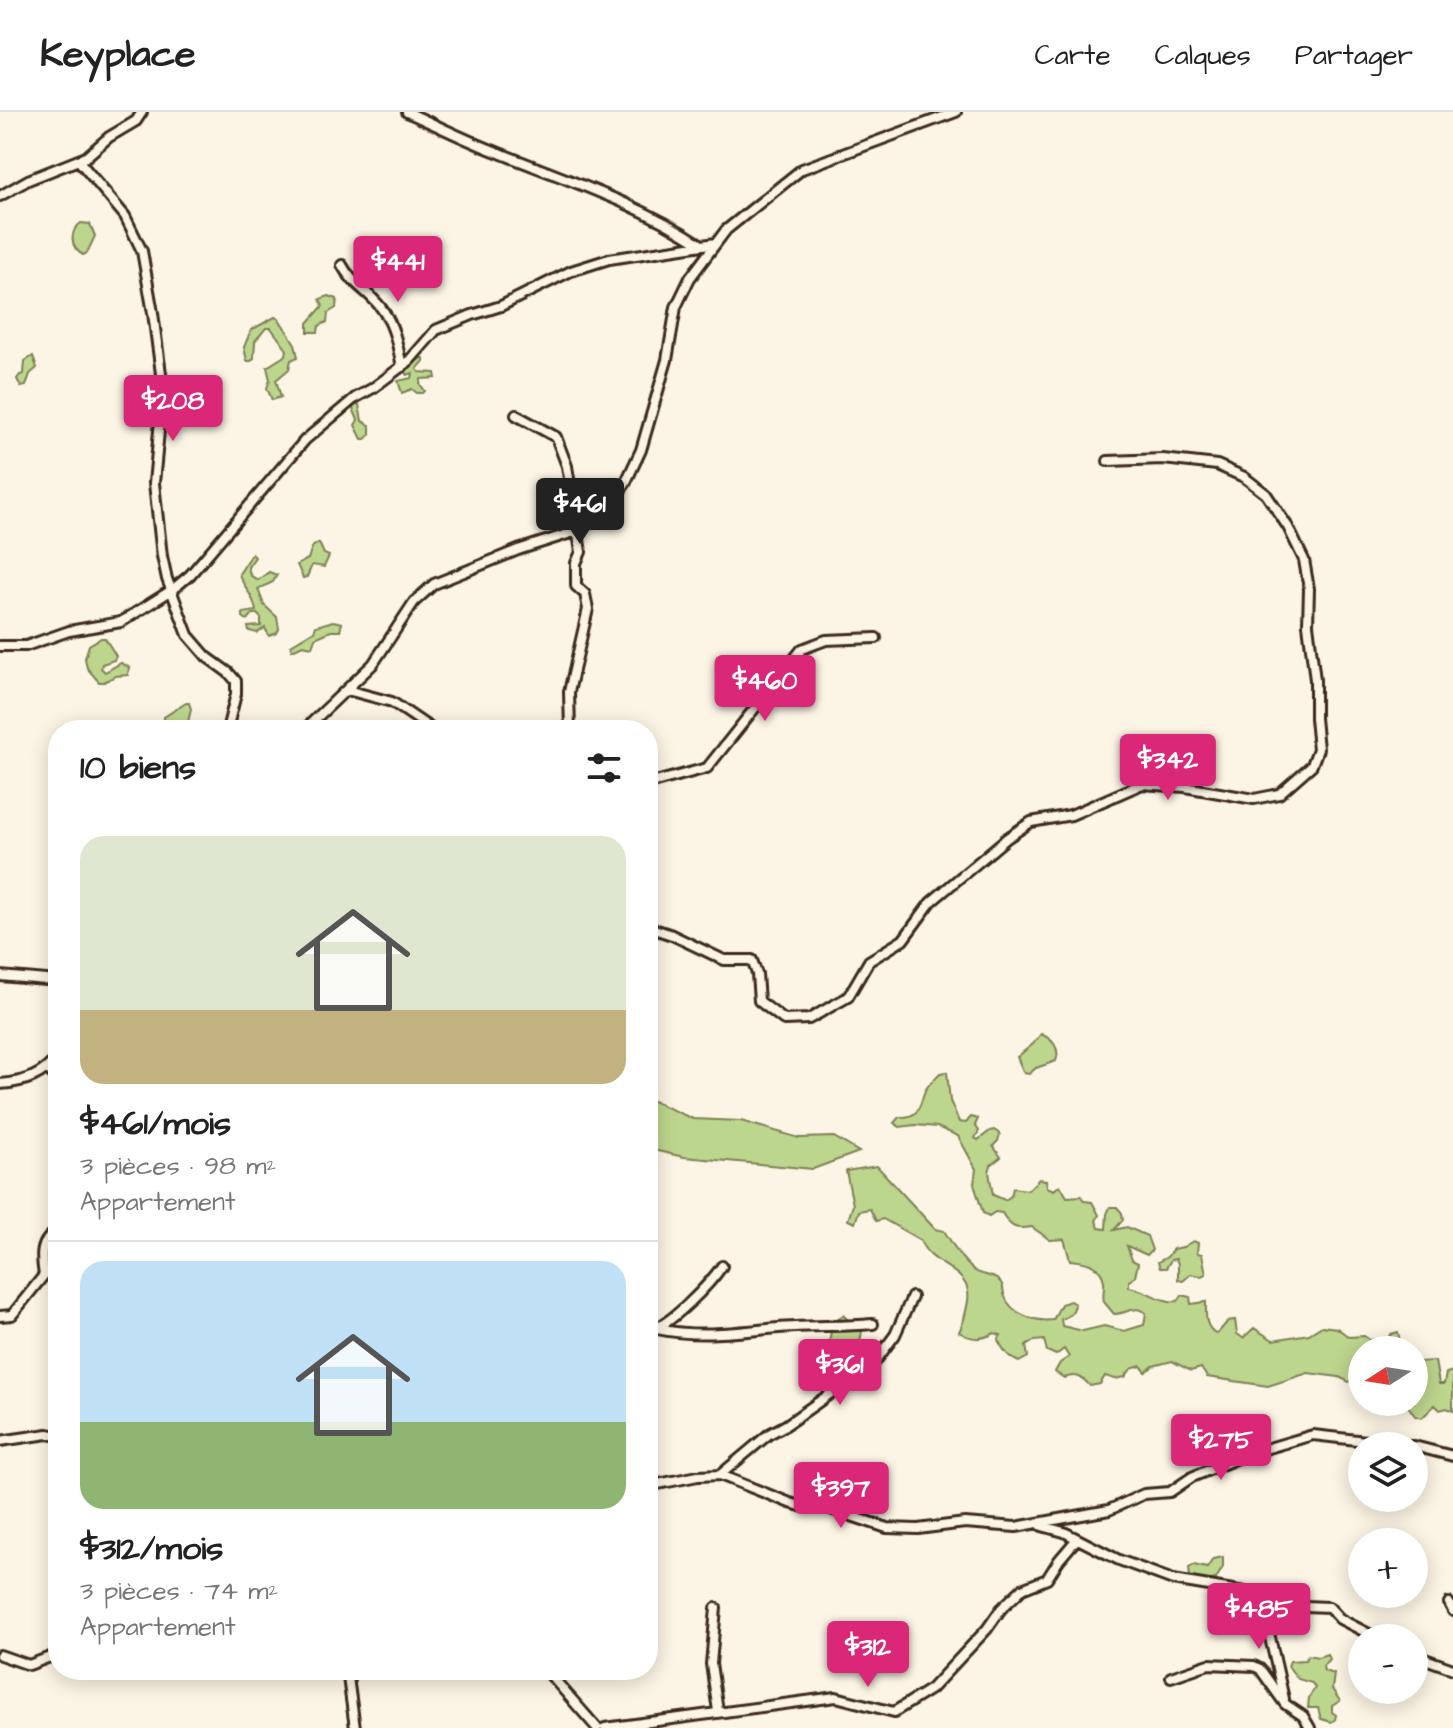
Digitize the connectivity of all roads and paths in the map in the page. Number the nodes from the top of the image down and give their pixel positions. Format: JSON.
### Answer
{"nodes":[{"id":1,"x":142,"y":112,"type":"edge"},
{"id":2,"x":407,"y":112,"type":"edge"},
{"id":3,"x":956,"y":112,"type":"edge"},
{"id":4,"x":82,"y":164,"type":"junction"},
{"id":5,"x":0,"y":196,"type":"edge"},
{"id":6,"x":716,"y":243,"type":"junction"},
{"id":7,"x":703,"y":245,"type":"junction"},
{"id":8,"x":342,"y":265,"type":"dead end"},
{"id":9,"x":402,"y":367,"type":"junction"},
{"id":10,"x":516,"y":415,"type":"dead end"},
{"id":11,"x":1108,"y":461,"type":"dead end"},
{"id":12,"x":577,"y":531,"type":"junction"},
{"id":13,"x":172,"y":590,"type":"junction"},
{"id":14,"x":876,"y":638,"type":"dead end"},
{"id":15,"x":0,"y":646,"type":"edge"},
{"id":16,"x":347,"y":690,"type":"junction"},
{"id":17,"x":230,"y":720,"type":"edge"},
{"id":18,"x":315,"y":720,"type":"edge"},
{"id":19,"x":418,"y":720,"type":"edge"},
{"id":20,"x":570,"y":720,"type":"edge"},
{"id":21,"x":658,"y":781,"type":"edge"},
{"id":22,"x":658,"y":930,"type":"edge"},
{"id":23,"x":0,"y":976,"type":"edge"},
{"id":24,"x":48,"y":980,"type":"edge"},
{"id":25,"x":48,"y":1069,"type":"edge"},
{"id":26,"x":0,"y":1084,"type":"edge"},
{"id":27,"x":48,"y":1238,"type":"edge"},
{"id":28,"x":722,"y":1266,"type":"dead end"},
{"id":29,"x":912,"y":1297,"type":"dead end"},
{"id":30,"x":0,"y":1316,"type":"edge"},
{"id":31,"x":873,"y":1324,"type":"dead end"},
{"id":32,"x":658,"y":1326,"type":"edge"},
{"id":33,"x":658,"y":1331,"type":"edge"},
{"id":34,"x":48,"y":1434,"type":"edge"},
{"id":35,"x":1348,"y":1439,"type":"edge"},
{"id":36,"x":0,"y":1441,"type":"edge"},
{"id":37,"x":1428,"y":1450,"type":"edge"},
{"id":38,"x":1453,"y":1456,"type":"edge"},
{"id":39,"x":720,"y":1475,"type":"junction"},
{"id":40,"x":658,"y":1484,"type":"edge"},
{"id":41,"x":1037,"y":1525,"type":"junction"},
{"id":42,"x":1076,"y":1540,"type":"junction"},
{"id":43,"x":1267,"y":1601,"type":"junction"},
{"id":44,"x":716,"y":1608,"type":"dead end"},
{"id":45,"x":1350,"y":1624,"type":"edge"},
{"id":46,"x":0,"y":1655,"type":"edge"},
{"id":47,"x":48,"y":1658,"type":"edge"},
{"id":48,"x":1428,"y":1660,"type":"edge"},
{"id":49,"x":1453,"y":1669,"type":"edge"},
{"id":50,"x":1171,"y":1677,"type":"dead end"},
{"id":51,"x":348,"y":1680,"type":"edge"},
{"id":52,"x":555,"y":1680,"type":"edge"},
{"id":53,"x":1285,"y":1704,"type":"junction"},
{"id":54,"x":718,"y":1711,"type":"junction"},
{"id":55,"x":355,"y":1728,"type":"edge"},
{"id":56,"x":597,"y":1728,"type":"edge"},
{"id":57,"x":605,"y":1728,"type":"edge"},
{"id":58,"x":1310,"y":1728,"type":"edge"}],
"edges":[{"from":1,"to":4,"type":"street"},
{"from":2,"to":7,"type":"street"},
{"from":3,"to":6,"type":"street"},
{"from":4,"to":5,"type":"street"},
{"from":4,"to":13,"type":"street"},
{"from":6,"to":7,"type":"street"},
{"from":6,"to":12,"type":"street"},
{"from":7,"to":9,"type":"street"},
{"from":8,"to":9,"type":"street"},
{"from":9,"to":13,"type":"street"},
{"from":10,"to":12,"type":"street"},
{"from":11,"to":22,"type":"street"},
{"from":12,"to":16,"type":"street"},
{"from":12,"to":20,"type":"street"},
{"from":13,"to":15,"type":"street"},
{"from":13,"to":17,"type":"street"},
{"from":14,"to":21,"type":"street"},
{"from":16,"to":18,"type":"street"},
{"from":16,"to":19,"type":"street"},
{"from":23,"to":24,"type":"street"},
{"from":25,"to":26,"type":"street"},
{"from":27,"to":30,"type":"street"},
{"from":28,"to":32,"type":"street"},
{"from":29,"to":39,"type":"street"},
{"from":31,"to":33,"type":"street"},
{"from":34,"to":36,"type":"street"},
{"from":35,"to":41,"type":"street"},
{"from":37,"to":38,"type":"street"},
{"from":39,"to":40,"type":"street"},
{"from":39,"to":41,"type":"street"},
{"from":41,"to":42,"type":"street"},
{"from":42,"to":43,"type":"street"},
{"from":42,"to":54,"type":"street"},
{"from":43,"to":45,"type":"street"},
{"from":43,"to":53,"type":"street"},
{"from":44,"to":54,"type":"street"},
{"from":46,"to":47,"type":"street"},
{"from":48,"to":49,"type":"street"},
{"from":50,"to":53,"type":"street"},
{"from":51,"to":55,"type":"street"},
{"from":52,"to":56,"type":"street"},
{"from":53,"to":58,"type":"street"},
{"from":54,"to":57,"type":"street"}]}
